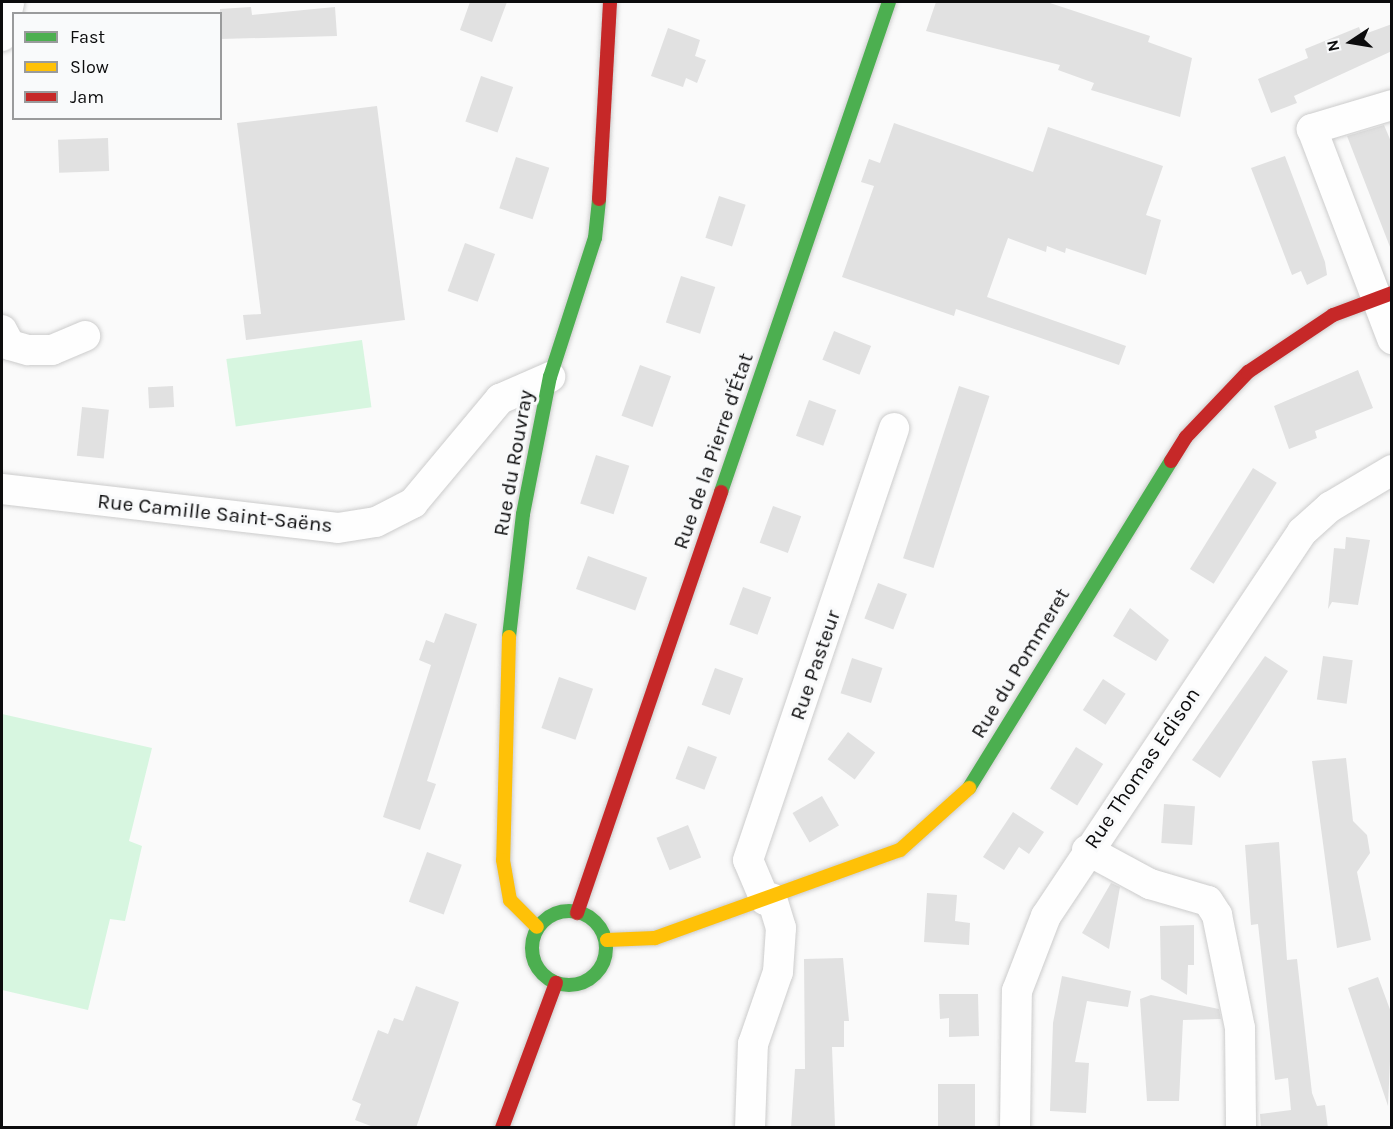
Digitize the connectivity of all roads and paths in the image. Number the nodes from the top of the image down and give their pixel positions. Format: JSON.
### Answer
{"nodes":[{"id":1,"x":9,"y":2,"type":"edge"},
{"id":2,"x":610,"y":2,"type":"edge"},
{"id":3,"x":889,"y":2,"type":"edge"},
{"id":4,"x":2,"y":36,"type":"edge"},
{"id":5,"x":1392,"y":105,"type":"edge"},
{"id":6,"x":1384,"y":295,"type":"edge"},
{"id":7,"x":2,"y":330,"type":"edge"},
{"id":8,"x":85,"y":336,"type":"dead end"},
{"id":9,"x":1392,"y":339,"type":"edge"},
{"id":10,"x":550,"y":377,"type":"junction"},
{"id":11,"x":894,"y":428,"type":"dead end"},
{"id":12,"x":1392,"y":470,"type":"edge"},
{"id":13,"x":2,"y":489,"type":"edge"},
{"id":14,"x":1087,"y":850,"type":"junction"},
{"id":15,"x":768,"y":899,"type":"junction"},
{"id":16,"x":577,"y":913,"type":"junction"},
{"id":17,"x":537,"y":927,"type":"junction"},
{"id":18,"x":608,"y":940,"type":"junction"},
{"id":19,"x":556,"y":983,"type":"junction"},
{"id":20,"x":502,"y":1128,"type":"edge"},
{"id":21,"x":750,"y":1128,"type":"edge"},
{"id":22,"x":1015,"y":1128,"type":"edge"},
{"id":23,"x":1241,"y":1128,"type":"edge"}],
"edges":[{"from":1,"to":4,"type":"street"},
{"from":2,"to":10,"type":"street","name":"Rue du Rouvray"},
{"from":3,"to":16,"type":"street","name":"Rue de la Pierre d'État"},
{"from":5,"to":6,"type":"street"},
{"from":6,"to":9,"type":"street"},
{"from":6,"to":15,"type":"street","name":"Rue du Pommeret"},
{"from":7,"to":8,"type":"street"},
{"from":10,"to":13,"type":"street","name":"Rue Camille Saint-Saëns"},
{"from":10,"to":17,"type":"street","name":"Rue du Rouvray"},
{"from":11,"to":15,"type":"street","name":"Rue Pasteur"},
{"from":12,"to":14,"type":"street","name":"Rue Thomas Edison"},
{"from":14,"to":22,"type":"street","name":"Rue Thomas Edison"},
{"from":14,"to":23,"type":"street"},
{"from":15,"to":18,"type":"street","name":"Rue du Pommeret"},
{"from":15,"to":21,"type":"street","name":"Rue Pasteur"},
{"from":16,"to":17,"type":"street"},
{"from":16,"to":18,"type":"street"},
{"from":17,"to":19,"type":"street"},
{"from":18,"to":19,"type":"street"},
{"from":19,"to":20,"type":"street"}]}
